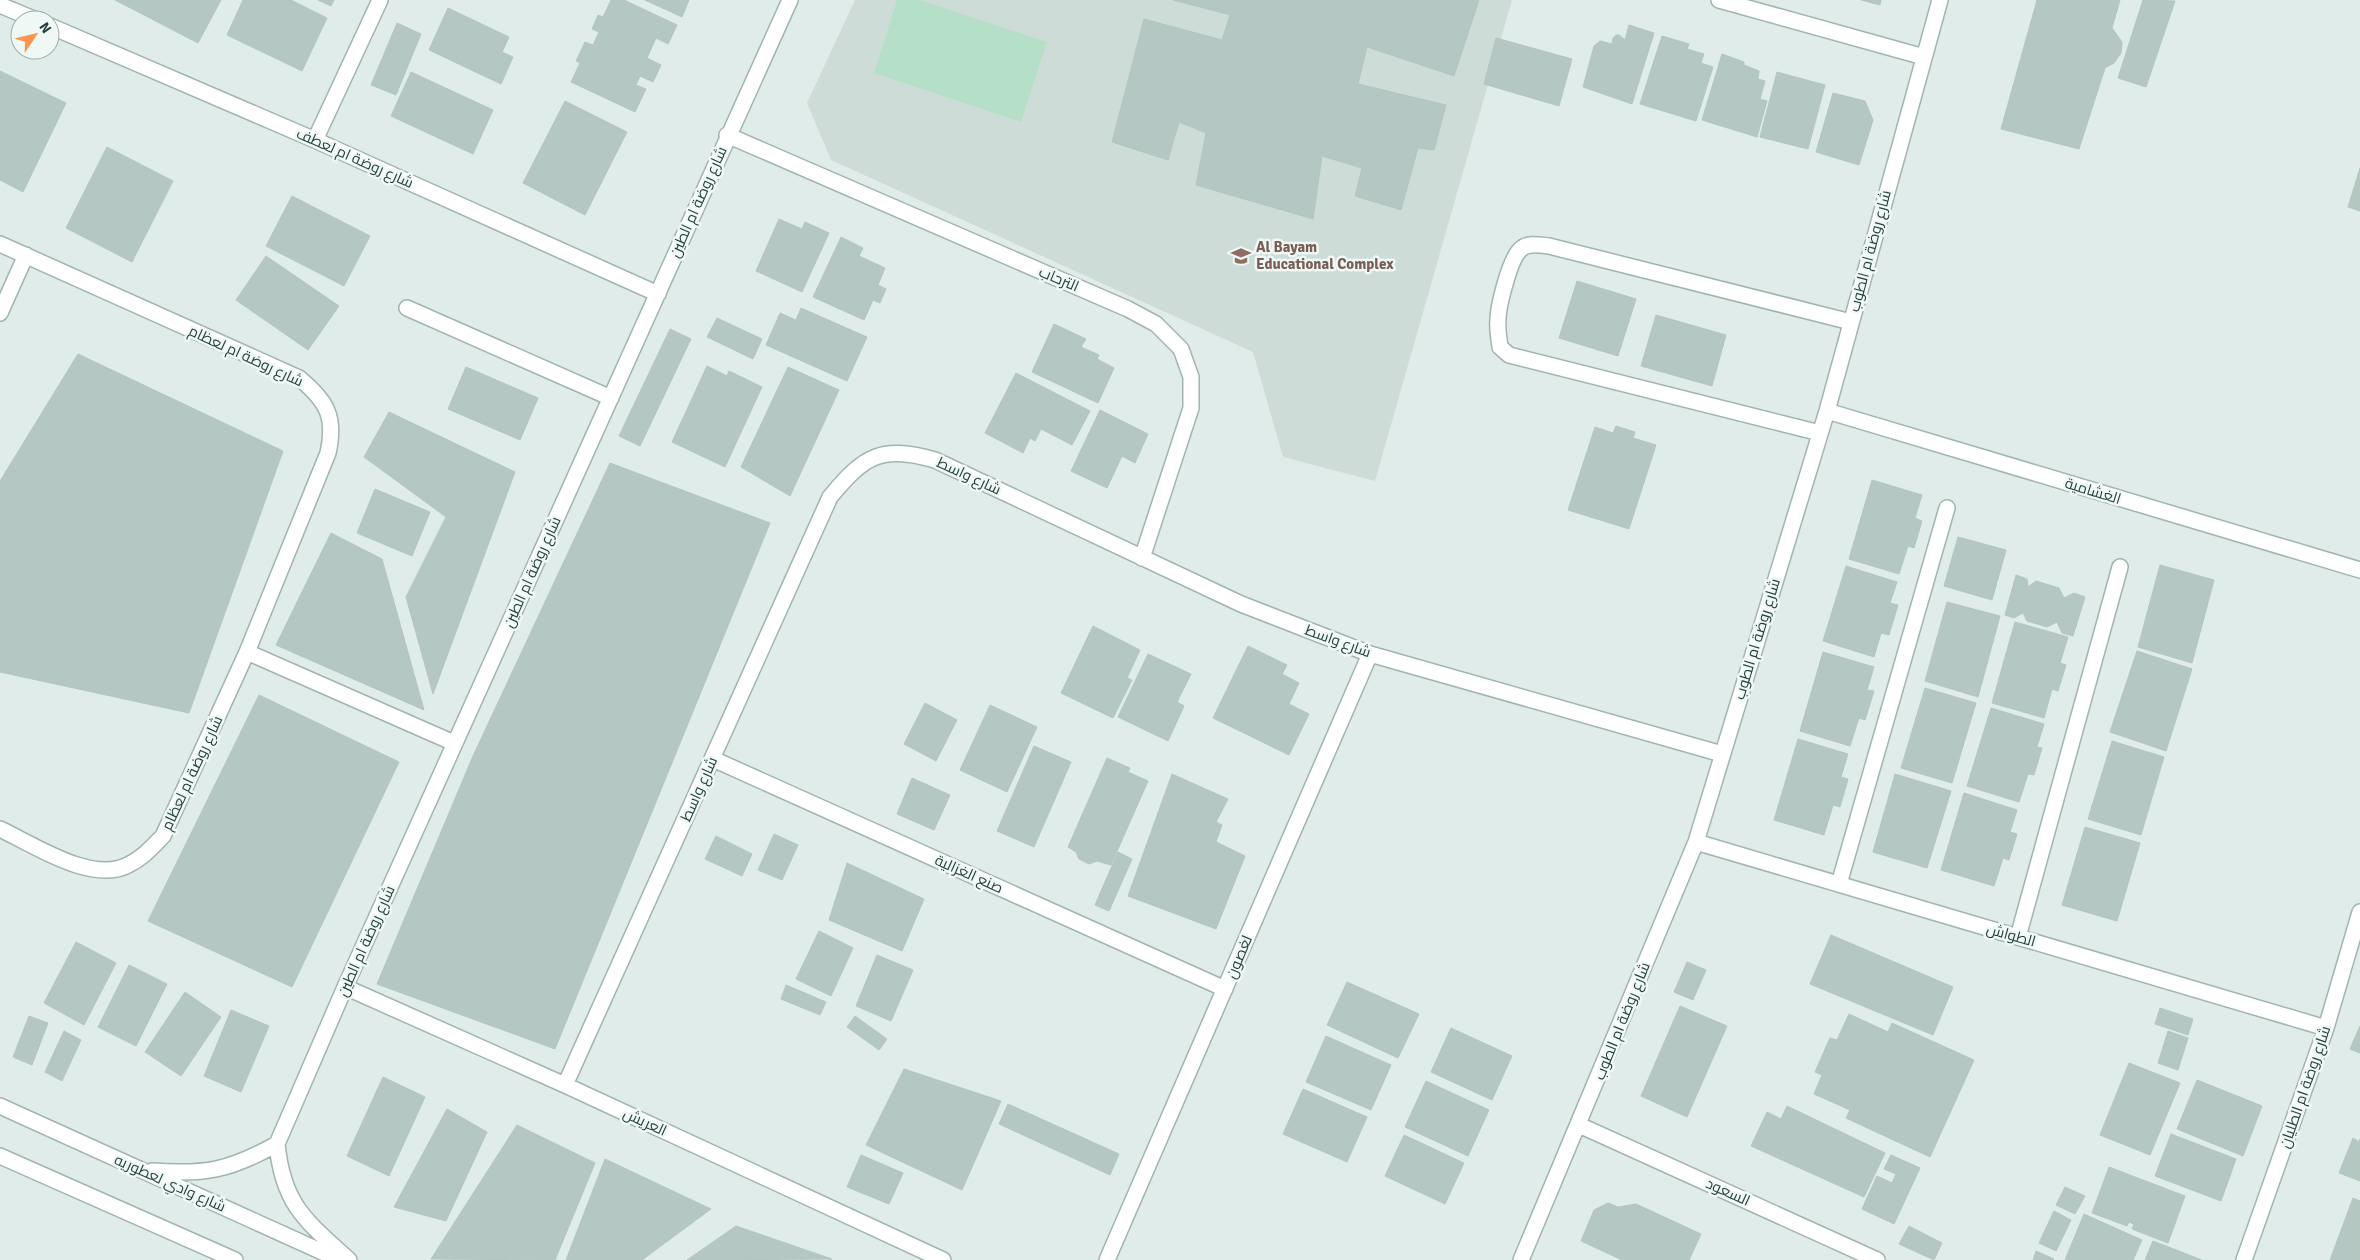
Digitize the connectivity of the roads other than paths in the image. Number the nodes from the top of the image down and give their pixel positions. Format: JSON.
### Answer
{"nodes":[{"id":1,"x":380,"y":0,"type":"edge"},
{"id":2,"x":790,"y":0,"type":"edge"},
{"id":3,"x":1719,"y":0,"type":"edge"},
{"id":4,"x":1940,"y":0,"type":"edge"},
{"id":5,"x":0,"y":5,"type":"edge"},
{"id":6,"x":12,"y":10,"type":"edge"},
{"id":7,"x":60,"y":30,"type":"edge"},
{"id":8,"x":1924,"y":57,"type":"junction"},
{"id":9,"x":727,"y":135,"type":"junction"},
{"id":10,"x":315,"y":140,"type":"junction"},
{"id":11,"x":0,"y":244,"type":"edge"},
{"id":12,"x":26,"y":256,"type":"junction"},
{"id":13,"x":658,"y":294,"type":"junction"},
{"id":14,"x":407,"y":308,"type":"dead end"},
{"id":15,"x":0,"y":313,"type":"edge"},
{"id":16,"x":1851,"y":322,"type":"junction"},
{"id":17,"x":611,"y":398,"type":"junction"},
{"id":18,"x":1826,"y":411,"type":"junction"},
{"id":19,"x":1820,"y":433,"type":"junction"},
{"id":20,"x":1947,"y":508,"type":"dead end"},
{"id":21,"x":1142,"y":558,"type":"junction"},
{"id":22,"x":2120,"y":568,"type":"dead end"},
{"id":23,"x":2360,"y":570,"type":"edge"},
{"id":24,"x":247,"y":652,"type":"junction"},
{"id":25,"x":1370,"y":654,"type":"junction"},
{"id":26,"x":454,"y":743,"type":"junction"},
{"id":27,"x":1722,"y":754,"type":"junction"},
{"id":28,"x":713,"y":759,"type":"junction"},
{"id":29,"x":0,"y":829,"type":"edge"},
{"id":30,"x":1696,"y":842,"type":"junction"},
{"id":31,"x":1839,"y":884,"type":"junction"},
{"id":32,"x":2360,"y":912,"type":"edge"},
{"id":33,"x":2018,"y":937,"type":"junction"},
{"id":34,"x":345,"y":987,"type":"junction"},
{"id":35,"x":1225,"y":989,"type":"junction"},
{"id":36,"x":2326,"y":1028,"type":"junction"},
{"id":37,"x":565,"y":1085,"type":"junction"},
{"id":38,"x":0,"y":1106,"type":"edge"},
{"id":39,"x":1579,"y":1125,"type":"junction"},
{"id":40,"x":277,"y":1144,"type":"junction"},
{"id":41,"x":0,"y":1156,"type":"edge"},
{"id":42,"x":141,"y":1170,"type":"junction"},
{"id":43,"x":235,"y":1260,"type":"edge"},
{"id":44,"x":340,"y":1260,"type":"edge"},
{"id":45,"x":349,"y":1260,"type":"edge"},
{"id":46,"x":943,"y":1260,"type":"edge"},
{"id":47,"x":1107,"y":1260,"type":"edge"},
{"id":48,"x":1520,"y":1260,"type":"edge"},
{"id":49,"x":1877,"y":1260,"type":"edge"},
{"id":50,"x":2244,"y":1260,"type":"edge"}],
"edges":[{"from":1,"to":10,"type":"street"},
{"from":2,"to":9,"type":"street","name":"شارع روضة ام الطين"},
{"from":3,"to":8,"type":"street"},
{"from":4,"to":8,"type":"street","name":"شارع روضة ام الطوب"},
{"from":5,"to":6,"type":"street"},
{"from":7,"to":10,"type":"street","name":"شارع روضة ام لعطف"},
{"from":8,"to":16,"type":"street","name":"شارع روضة ام الطوب"},
{"from":9,"to":13,"type":"street","name":"شارع روضة ام الطين"},
{"from":9,"to":21,"type":"street","name":"الترحاب"},
{"from":10,"to":13,"type":"street","name":"شارع روضة ام لعطف"},
{"from":11,"to":12,"type":"street","name":"شارع روضة ام لعظام"},
{"from":12,"to":15,"type":"street"},
{"from":12,"to":24,"type":"street","name":"شارع روضة ام لعظام"},
{"from":13,"to":17,"type":"street","name":"شارع روضة ام الطين"},
{"from":14,"to":17,"type":"street"},
{"from":16,"to":18,"type":"street","name":"شارع روضة ام الطوب"},
{"from":16,"to":19,"type":"street"},
{"from":17,"to":26,"type":"street","name":"شارع روضة ام الطين"},
{"from":18,"to":19,"type":"street","name":"شارع روضة ام الطوب"},
{"from":18,"to":23,"type":"street","name":"الغشامية"},
{"from":19,"to":27,"type":"street","name":"شارع روضة ام الطوب"},
{"from":20,"to":31,"type":"street"},
{"from":21,"to":25,"type":"street","name":"شارع واسط"},
{"from":21,"to":28,"type":"street","name":"شارع واسط"},
{"from":22,"to":33,"type":"street"},
{"from":24,"to":26,"type":"street"},
{"from":24,"to":29,"type":"street","name":"شارع روضة ام لعظام"},
{"from":25,"to":27,"type":"street","name":"شارع واسط"},
{"from":25,"to":35,"type":"street","name":"لغصون"},
{"from":26,"to":34,"type":"street","name":"شارع روضة ام الطين"},
{"from":27,"to":30,"type":"street","name":"شارع روضة ام الطوب"},
{"from":28,"to":35,"type":"street","name":"صنع الغزالية"},
{"from":28,"to":37,"type":"street","name":"شارع واسط"},
{"from":30,"to":31,"type":"street","name":"الطواش"},
{"from":30,"to":39,"type":"street","name":"شارع روضة ام الطوب"},
{"from":31,"to":33,"type":"street","name":"الطواش"},
{"from":32,"to":36,"type":"street","name":"شارع روضة ام الطليان"},
{"from":33,"to":36,"type":"street","name":"الطواش"},
{"from":34,"to":37,"type":"street","name":"العريش"},
{"from":34,"to":40,"type":"street","name":"شارع روضة ام الطين"},
{"from":35,"to":47,"type":"street","name":"لغصون"},
{"from":36,"to":50,"type":"street","name":"شارع روضة ام الطليان"},
{"from":37,"to":46,"type":"street","name":"العريش"},
{"from":38,"to":42,"type":"street","name":"شارع وادي لعطوريه"},
{"from":39,"to":48,"type":"street","name":"شارع روضة ام الطوب"},
{"from":39,"to":49,"type":"street","name":"السعود"},
{"from":40,"to":42,"type":"street"},
{"from":40,"to":45,"type":"street"},
{"from":41,"to":43,"type":"street"},
{"from":42,"to":44,"type":"street","name":"شارع وادي لعطوريه"}]}
